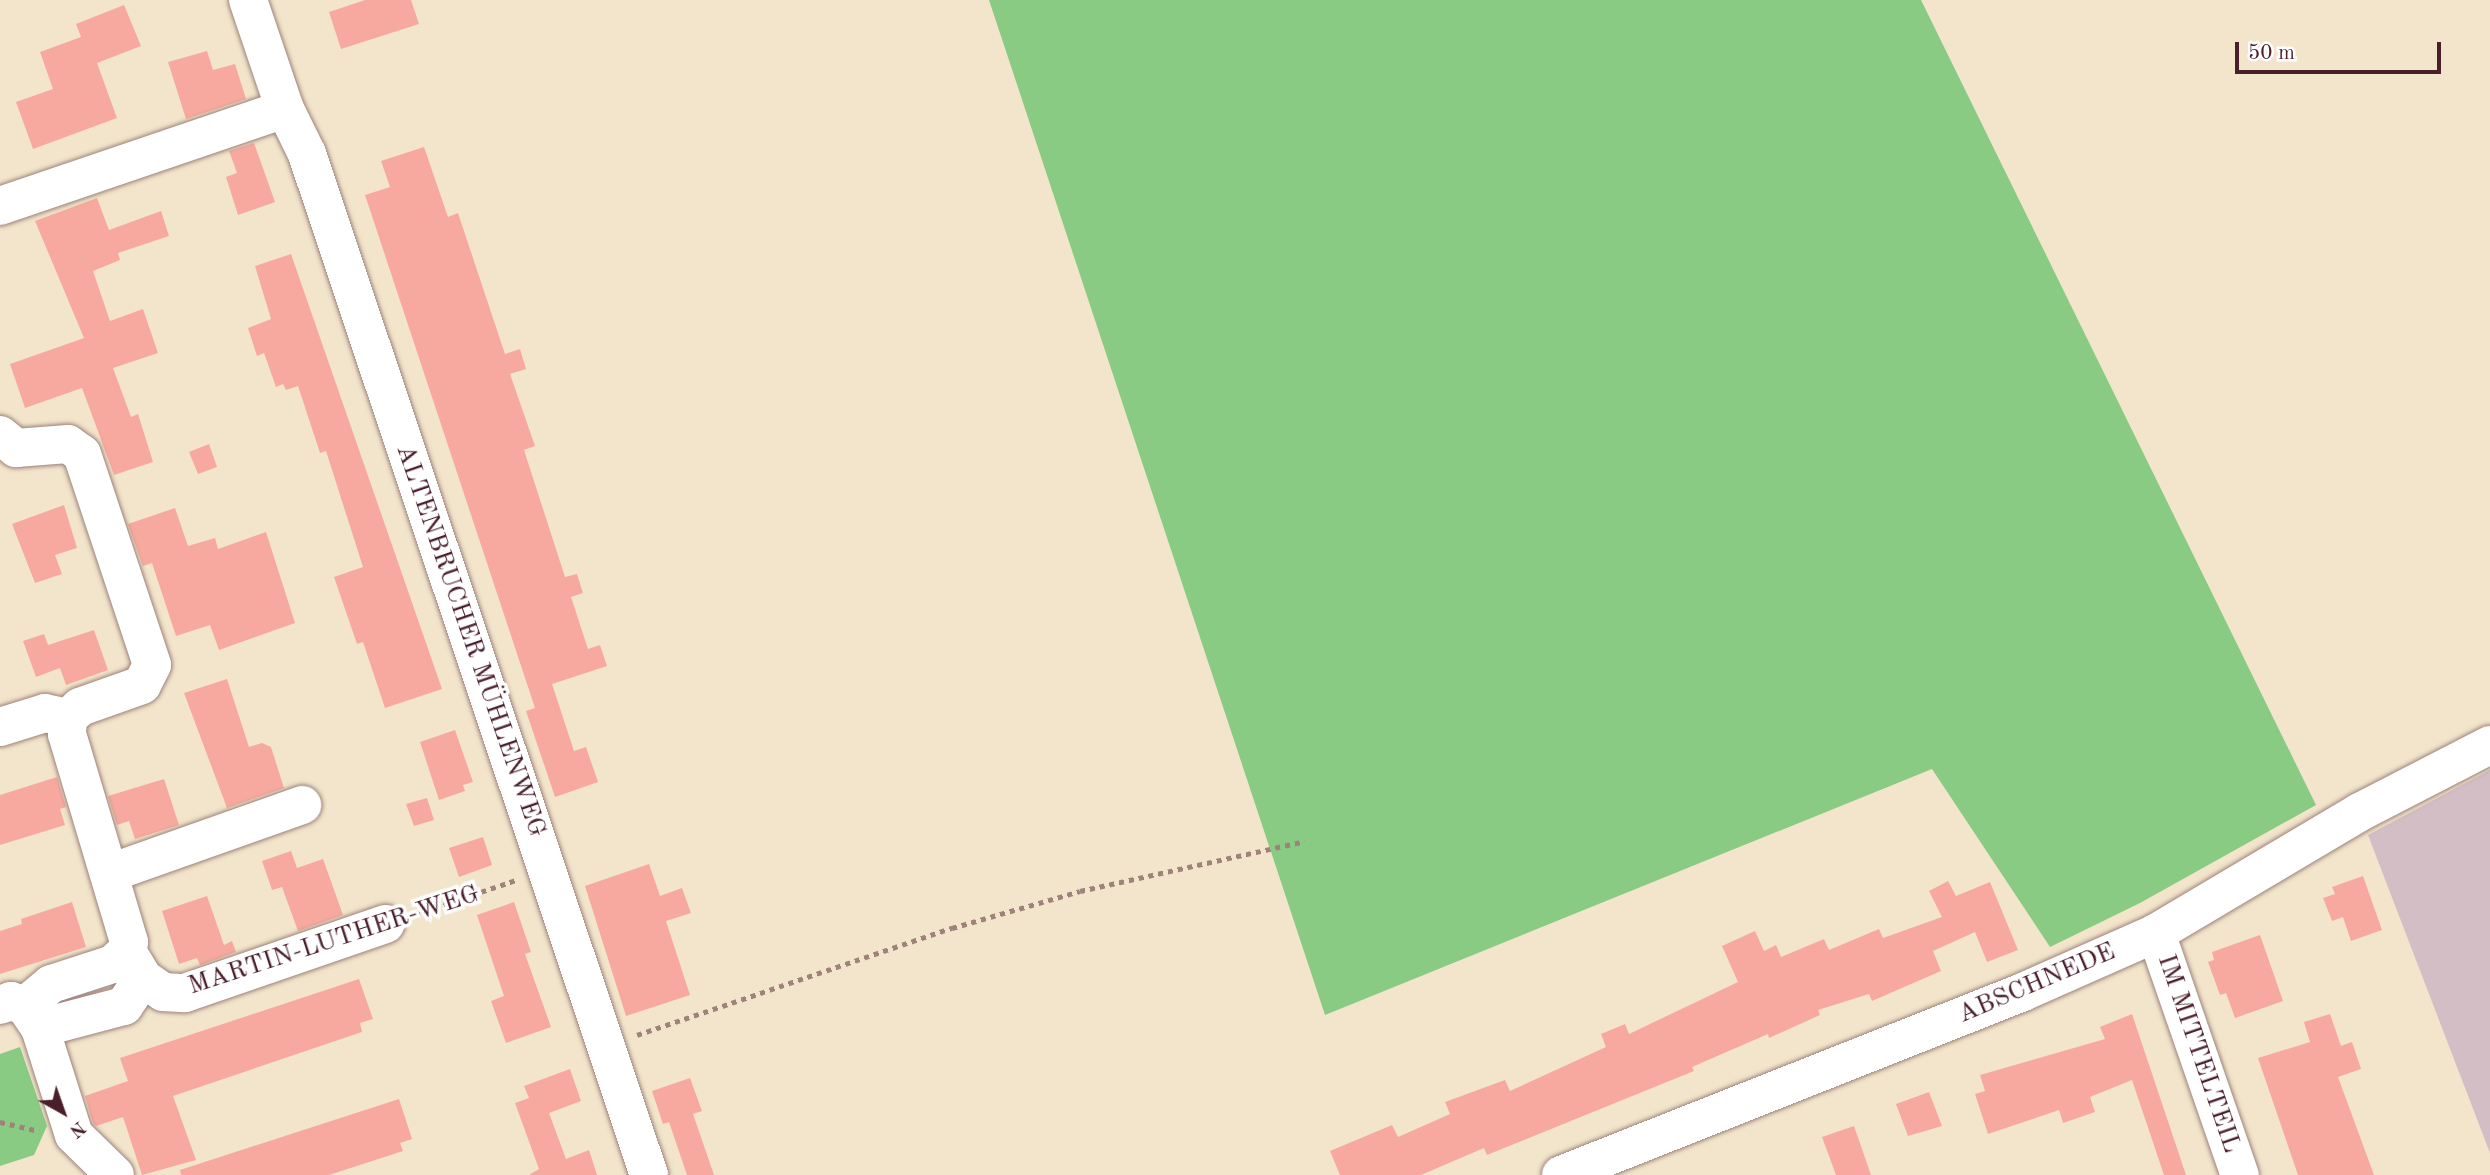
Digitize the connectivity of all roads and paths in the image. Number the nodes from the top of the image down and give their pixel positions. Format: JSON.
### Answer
{"nodes":[{"id":1,"x":248,"y":0,"type":"edge"},
{"id":2,"x":285,"y":109,"type":"junction"},
{"id":3,"x":0,"y":206,"type":"edge"},
{"id":4,"x":1,"y":439,"type":"edge"},
{"id":5,"x":68,"y":718,"type":"junction"},
{"id":6,"x":0,"y":727,"type":"edge"},
{"id":7,"x":2490,"y":745,"type":"edge"},
{"id":8,"x":302,"y":805,"type":"dead end"},
{"id":9,"x":1305,"y":841,"type":"dead end"},
{"id":10,"x":110,"y":873,"type":"junction"},
{"id":11,"x":528,"y":876,"type":"dead end"},
{"id":12,"x":385,"y":925,"type":"joint"},
{"id":13,"x":2155,"y":933,"type":"junction"},
{"id":14,"x":135,"y":965,"type":"junction"},
{"id":15,"x":22,"y":1013,"type":"edge"},
{"id":16,"x":607,"y":1047,"type":"junction"},
{"id":17,"x":0,"y":1122,"type":"edge"},
{"id":18,"x":41,"y":1131,"type":"dead end"},
{"id":19,"x":1575,"y":1172,"type":"edge"},
{"id":20,"x":115,"y":1175,"type":"edge"},
{"id":21,"x":649,"y":1175,"type":"edge"},
{"id":22,"x":2240,"y":1175,"type":"edge"}],
"edges":[{"from":1,"to":2,"type":"street","name":"ALTENBRUCHER MÜHLENWEG"},
{"from":2,"to":3,"type":"street"},
{"from":2,"to":16,"type":"street","name":"ALTENBRUCHER MÜHLENWEG"},
{"from":4,"to":5,"type":"street"},
{"from":5,"to":6,"type":"street"},
{"from":5,"to":10,"type":"street"},
{"from":7,"to":13,"type":"street","name":"ABSCHNEDE"},
{"from":8,"to":10,"type":"street"},
{"from":9,"to":16,"type":"path"},
{"from":10,"to":14,"type":"street"},
{"from":11,"to":12,"type":"path","name":"MARTIN-LUTHER-WEG"},
{"from":12,"to":14,"type":"street","name":"MARTIN-LUTHER-WEG"},
{"from":13,"to":19,"type":"street","name":"ABSCHNEDE"},
{"from":13,"to":22,"type":"street","name":"IM MITTELTEIL"},
{"from":14,"to":15,"type":"street"},
{"from":15,"to":20,"type":"street"},
{"from":16,"to":21,"type":"street","name":"ALTENBRUCHER MÜHLENWEG"},
{"from":17,"to":18,"type":"path"}]}
